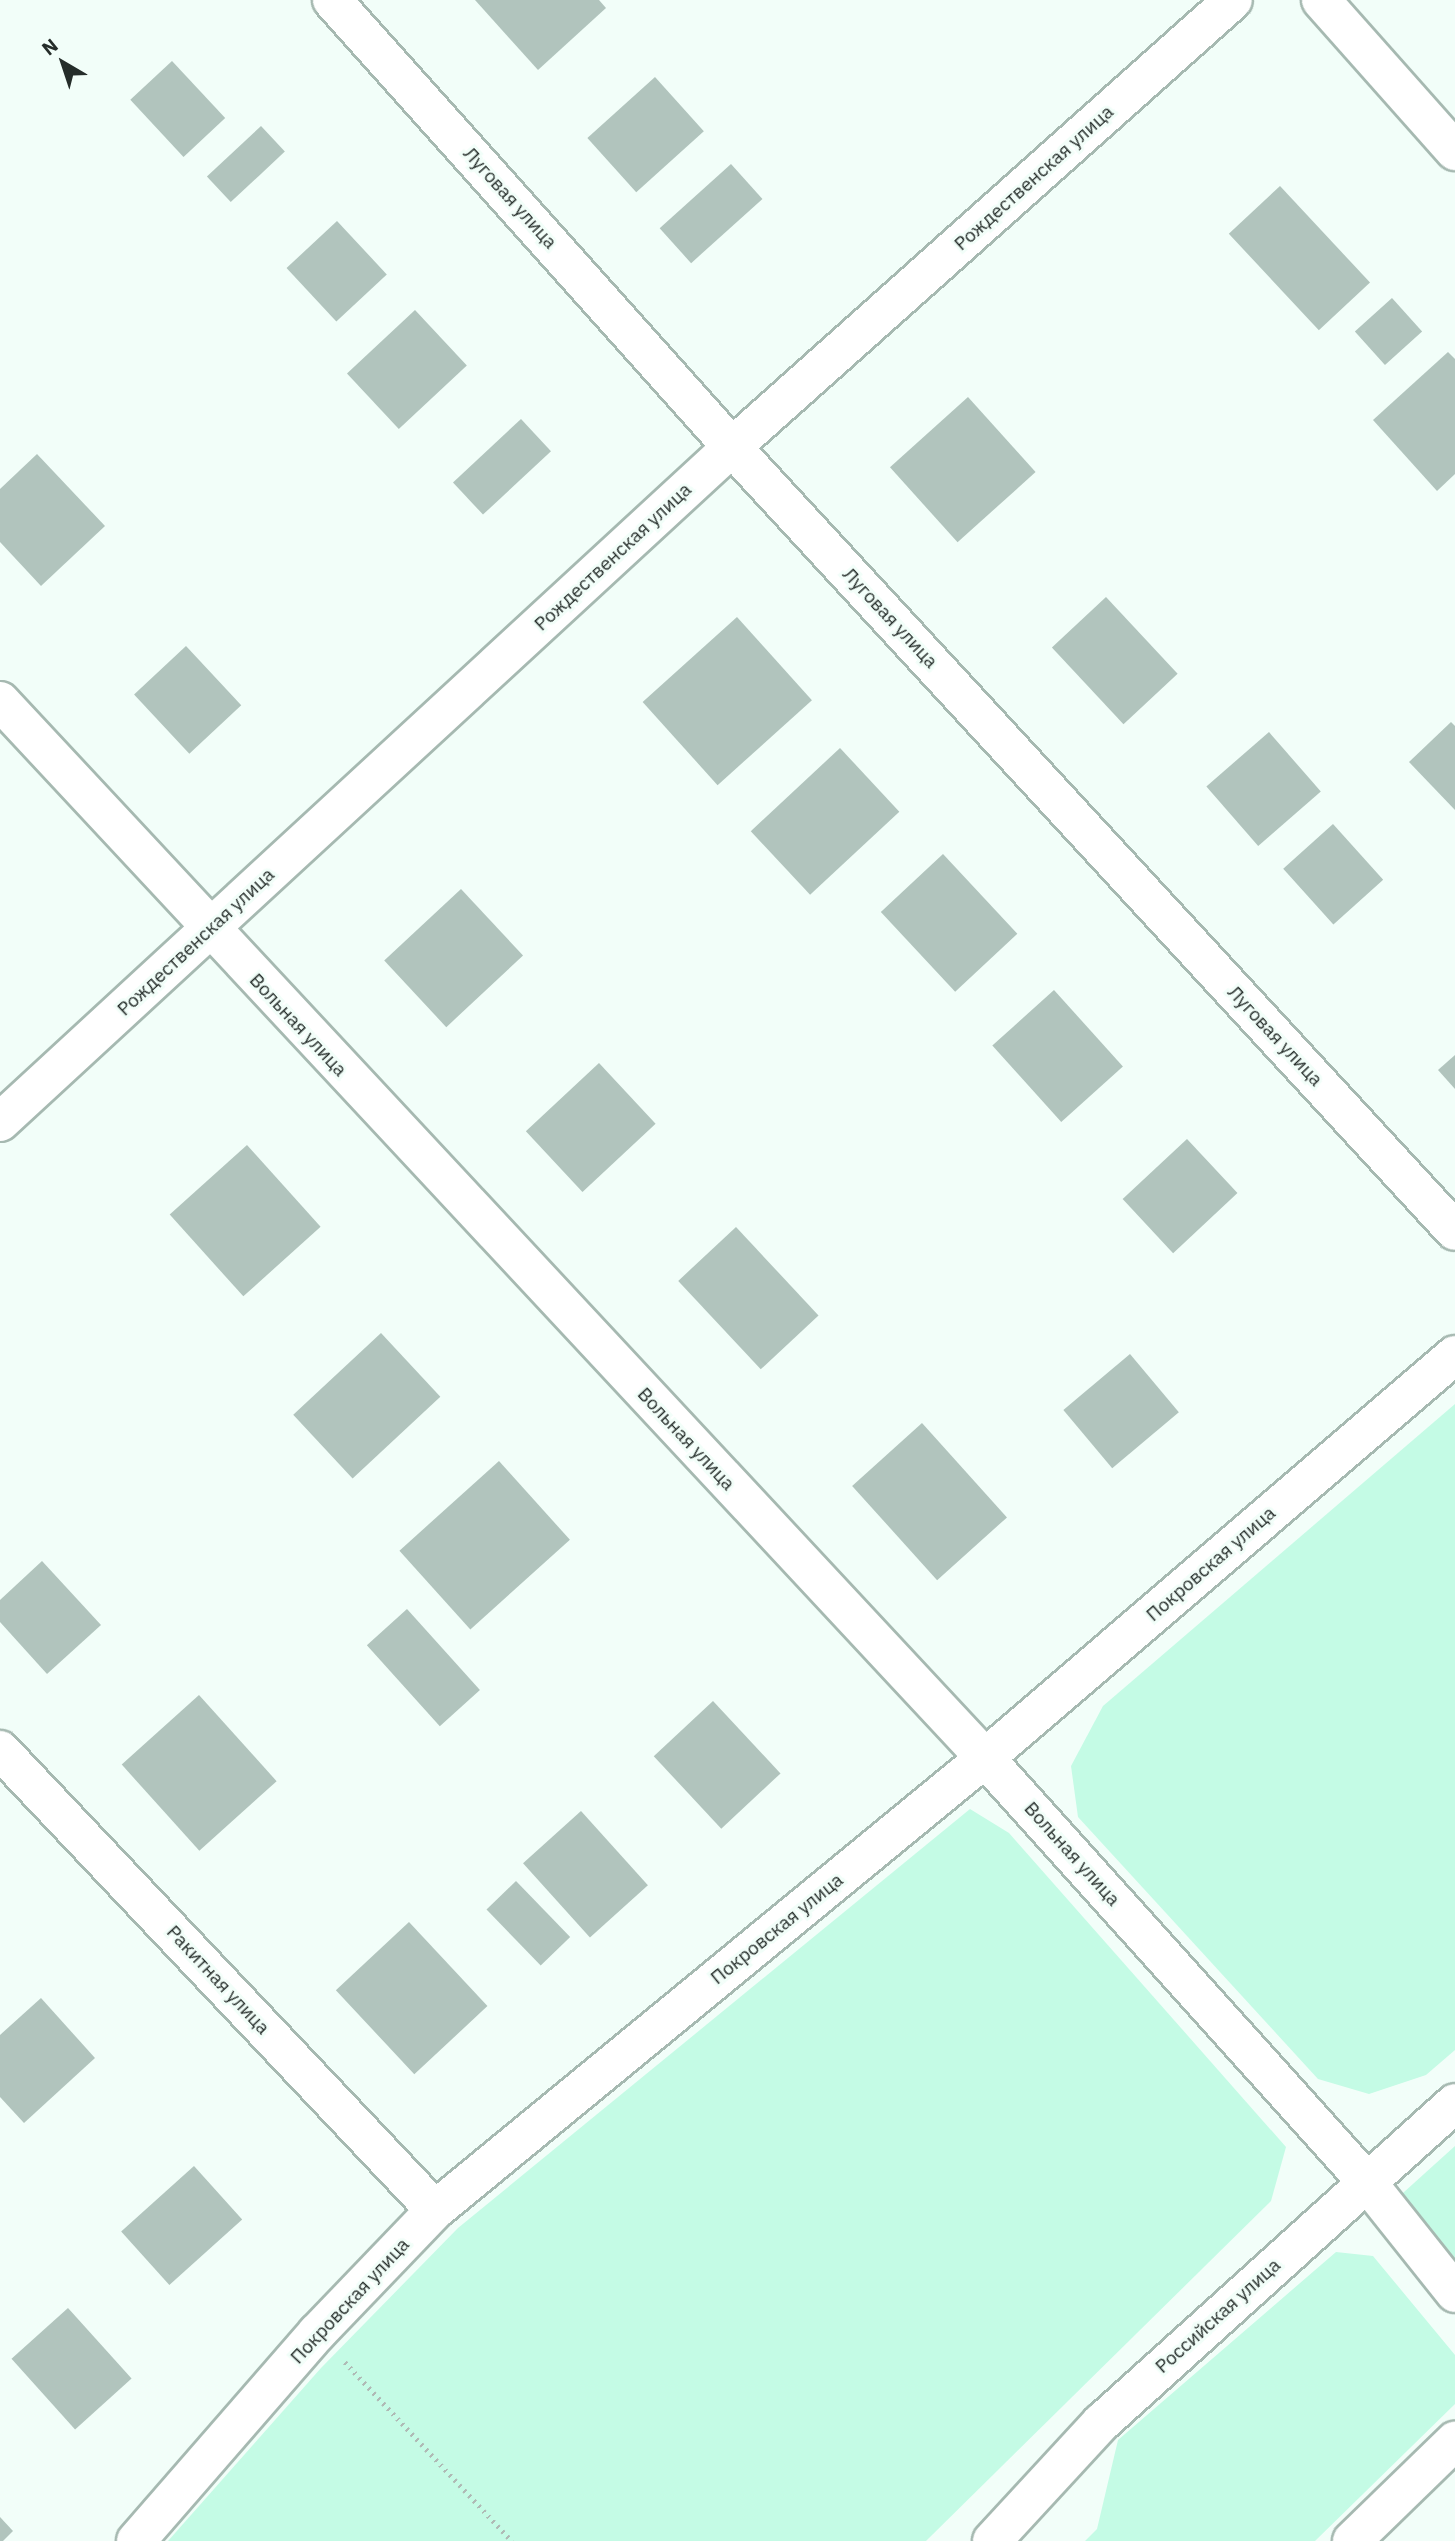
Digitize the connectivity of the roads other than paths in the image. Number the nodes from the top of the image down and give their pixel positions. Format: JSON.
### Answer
{"nodes":[{"id":1,"x":332,"y":0,"type":"edge"},
{"id":2,"x":1233,"y":0,"type":"edge"},
{"id":3,"x":1321,"y":0,"type":"edge"},
{"id":4,"x":1455,"y":151,"type":"edge"},
{"id":5,"x":732,"y":447,"type":"junction"},
{"id":6,"x":0,"y":701,"type":"edge"},
{"id":7,"x":209,"y":930,"type":"junction"},
{"id":8,"x":0,"y":1122,"type":"edge"},
{"id":9,"x":1455,"y":1231,"type":"edge"},
{"id":10,"x":1455,"y":1355,"type":"edge"},
{"id":11,"x":0,"y":1750,"type":"edge"},
{"id":12,"x":985,"y":1758,"type":"junction"},
{"id":13,"x":1455,"y":2102,"type":"edge"},
{"id":14,"x":1366,"y":2182,"type":"junction"},
{"id":15,"x":435,"y":2210,"type":"junction"},
{"id":16,"x":1455,"y":2293,"type":"edge"},
{"id":17,"x":1455,"y":2441,"type":"edge"},
{"id":18,"x":136,"y":2541,"type":"edge"},
{"id":19,"x":992,"y":2541,"type":"edge"},
{"id":20,"x":1352,"y":2541,"type":"edge"}],
"edges":[{"from":1,"to":5,"type":"street","name":"Луговая улица"},
{"from":2,"to":5,"type":"street","name":"Рождественская улица"},
{"from":3,"to":4,"type":"street"},
{"from":5,"to":7,"type":"street","name":"Рождественская улица"},
{"from":5,"to":9,"type":"street","name":"Луговая улица"},
{"from":6,"to":7,"type":"street","name":"Вольная улица"},
{"from":7,"to":8,"type":"street","name":"Рождественская улица"},
{"from":7,"to":12,"type":"street","name":"Вольная улица"},
{"from":10,"to":12,"type":"street","name":"Покровская улица"},
{"from":11,"to":15,"type":"street","name":"Ракитная улица"},
{"from":12,"to":14,"type":"street","name":"Вольная улица"},
{"from":12,"to":15,"type":"street","name":"Покровская улица"},
{"from":13,"to":14,"type":"street","name":"Российская улица"},
{"from":14,"to":16,"type":"street","name":"Вольная улица"},
{"from":14,"to":19,"type":"street","name":"Российская улица"},
{"from":15,"to":18,"type":"street","name":"Покровская улица"},
{"from":17,"to":20,"type":"street"}]}
